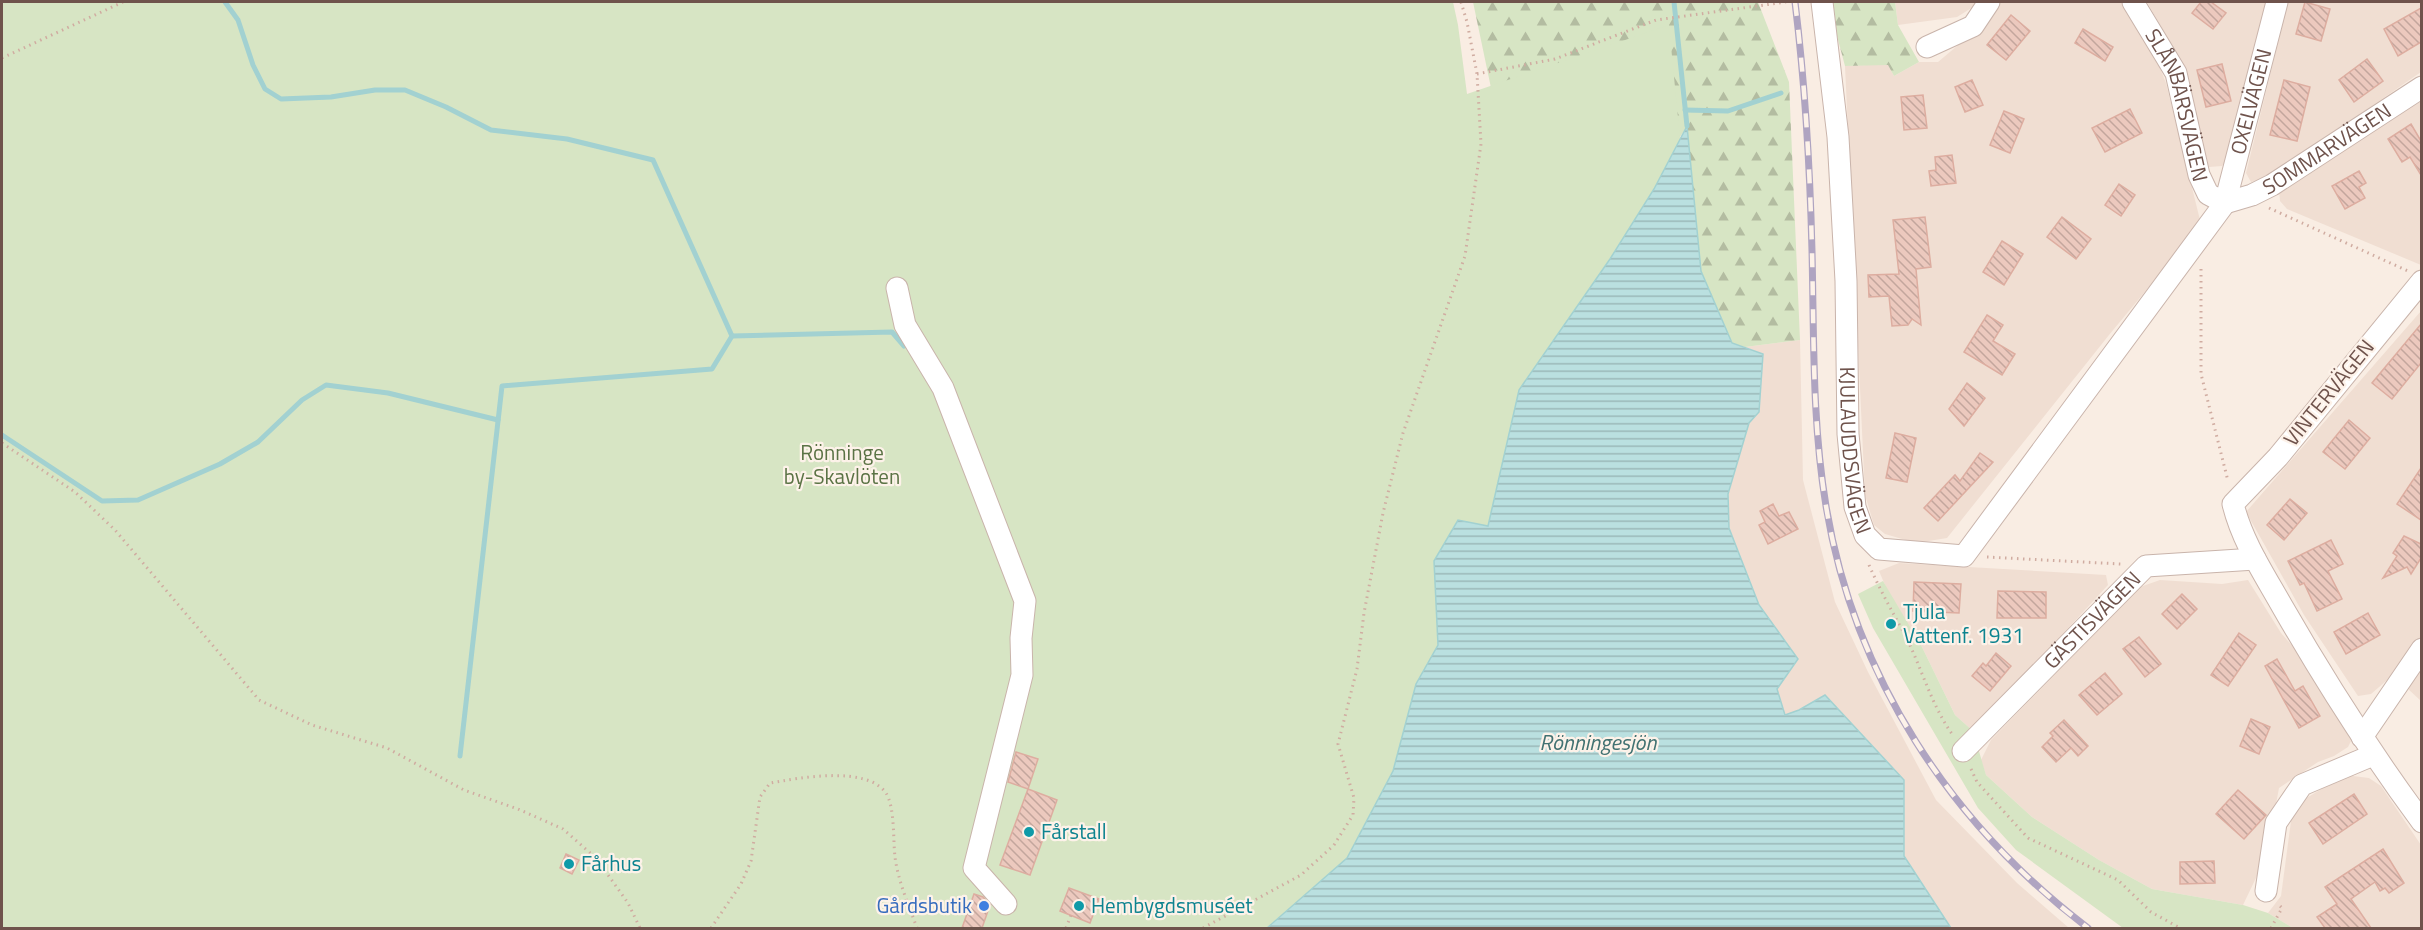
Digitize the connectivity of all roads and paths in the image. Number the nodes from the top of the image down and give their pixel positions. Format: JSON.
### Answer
{"nodes":[{"id":1,"x":123,"y":2,"type":"edge"},
{"id":2,"x":1461,"y":2,"type":"edge"},
{"id":3,"x":1786,"y":2,"type":"edge"},
{"id":4,"x":1822,"y":2,"type":"edge"},
{"id":5,"x":1989,"y":2,"type":"edge"},
{"id":6,"x":2133,"y":2,"type":"edge"},
{"id":7,"x":2277,"y":2,"type":"edge"},
{"id":8,"x":1927,"y":47,"type":"dead end"},
{"id":9,"x":2,"y":58,"type":"edge"},
{"id":10,"x":1477,"y":74,"type":"junction"},
{"id":11,"x":2421,"y":87,"type":"edge"},
{"id":12,"x":2252,"y":195,"type":"junction"},
{"id":13,"x":2225,"y":203,"type":"junction"},
{"id":14,"x":2201,"y":269,"type":"dead end"},
{"id":15,"x":2421,"y":281,"type":"edge"},
{"id":16,"x":897,"y":288,"type":"dead end"},
{"id":17,"x":2,"y":443,"type":"edge"},
{"id":18,"x":2233,"y":504,"type":"junction"},
{"id":19,"x":1864,"y":534,"type":"junction"},
{"id":20,"x":1964,"y":556,"type":"junction"},
{"id":21,"x":2255,"y":559,"type":"junction"},
{"id":22,"x":2146,"y":566,"type":"junction"},
{"id":23,"x":2421,"y":649,"type":"edge"},
{"id":24,"x":2367,"y":746,"type":"junction"},
{"id":25,"x":1963,"y":751,"type":"junction"},
{"id":26,"x":2421,"y":822,"type":"edge"},
{"id":27,"x":2266,"y":891,"type":"dead end"},
{"id":28,"x":1006,"y":904,"type":"dead end"},
{"id":29,"x":1071,"y":915,"type":"dead end"},
{"id":30,"x":640,"y":928,"type":"edge"},
{"id":31,"x":711,"y":928,"type":"edge"},
{"id":32,"x":916,"y":928,"type":"edge"},
{"id":33,"x":1066,"y":928,"type":"edge"},
{"id":34,"x":1203,"y":928,"type":"edge"},
{"id":35,"x":2180,"y":928,"type":"edge"}],
"edges":[{"from":1,"to":9,"type":"path"},
{"from":2,"to":10,"type":"path"},
{"from":3,"to":10,"type":"path"},
{"from":4,"to":19,"type":"street","name":"KJULAUDDSVÄGEN"},
{"from":5,"to":8,"type":"street"},
{"from":6,"to":13,"type":"street","name":"SLÅNBÄRSVÄGEN"},
{"from":7,"to":13,"type":"street","name":"OXELVÄGEN"},
{"from":10,"to":34,"type":"path"},
{"from":11,"to":12,"type":"street","name":"SOMMARVÄGEN"},
{"from":12,"to":13,"type":"street","name":"SOMMARVÄGEN"},
{"from":12,"to":15,"type":"path"},
{"from":13,"to":20,"type":"street"},
{"from":14,"to":18,"type":"path"},
{"from":15,"to":18,"type":"street","name":"VINTERVÄGEN"},
{"from":16,"to":28,"type":"street"},
{"from":17,"to":30,"type":"path"},
{"from":18,"to":21,"type":"street"},
{"from":19,"to":20,"type":"street","name":"KJULAUDDSVÄGEN"},
{"from":19,"to":25,"type":"path"},
{"from":20,"to":22,"type":"path"},
{"from":21,"to":22,"type":"street","name":"GÄSTISVÄGEN"},
{"from":21,"to":24,"type":"street"},
{"from":22,"to":25,"type":"street","name":"GÄSTISVÄGEN"},
{"from":23,"to":24,"type":"street"},
{"from":24,"to":26,"type":"street"},
{"from":24,"to":27,"type":"street"},
{"from":25,"to":35,"type":"path"},
{"from":29,"to":33,"type":"path"},
{"from":31,"to":32,"type":"path"}]}
